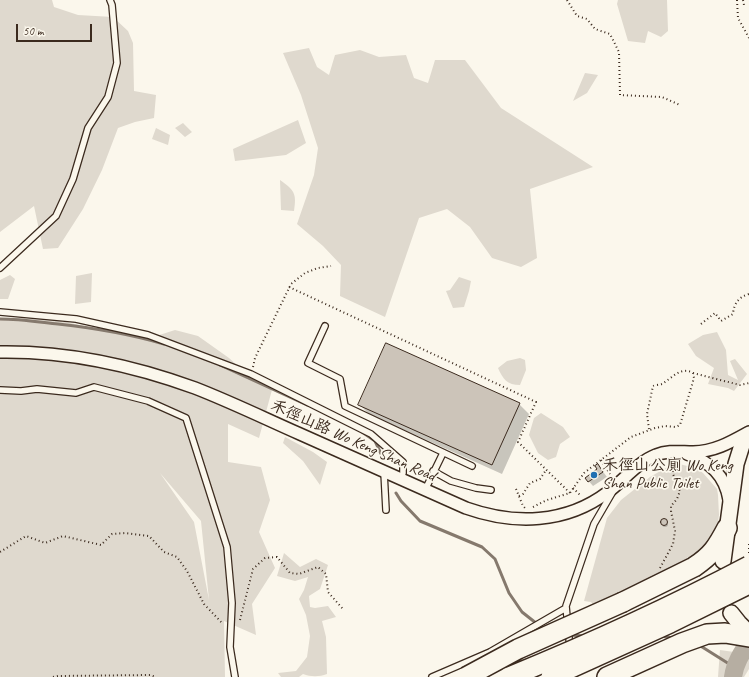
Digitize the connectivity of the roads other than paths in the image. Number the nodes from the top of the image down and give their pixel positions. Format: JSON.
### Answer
{"nodes":[{"id":1,"x":110,"y":0,"type":"edge"},
{"id":2,"x":0,"y":268,"type":"edge"},
{"id":3,"x":0,"y":312,"type":"edge"},
{"id":4,"x":325,"y":326,"type":"dead end"},
{"id":5,"x":0,"y":352,"type":"edge"},
{"id":6,"x":0,"y":390,"type":"edge"},
{"id":7,"x":749,"y":433,"type":"edge"},
{"id":8,"x":443,"y":453,"type":"junction"},
{"id":9,"x":677,"y":456,"type":"junction"},
{"id":10,"x":472,"y":466,"type":"dead end"},
{"id":11,"x":384,"y":472,"type":"junction"},
{"id":12,"x":433,"y":472,"type":"junction"},
{"id":13,"x":401,"y":479,"type":"junction"},
{"id":14,"x":621,"y":481,"type":"junction"},
{"id":15,"x":425,"y":490,"type":"junction"},
{"id":16,"x":491,"y":490,"type":"dead end"},
{"id":17,"x":730,"y":506,"type":"junction"},
{"id":18,"x":386,"y":510,"type":"dead end"},
{"id":19,"x":727,"y":528,"type":"junction"},
{"id":20,"x":723,"y":561,"type":"dead end"},
{"id":21,"x":749,"y":566,"type":"edge"},
{"id":22,"x":749,"y":584,"type":"edge"},
{"id":23,"x":566,"y":608,"type":"junction"},
{"id":24,"x":741,"y":629,"type":"edge"},
{"id":25,"x":235,"y":677,"type":"edge"},
{"id":26,"x":432,"y":677,"type":"edge"},
{"id":27,"x":466,"y":677,"type":"edge"},
{"id":28,"x":509,"y":677,"type":"edge"},
{"id":29,"x":551,"y":677,"type":"edge"},
{"id":30,"x":573,"y":677,"type":"edge"},
{"id":31,"x":607,"y":677,"type":"edge"}],
"edges":[{"from":1,"to":2,"type":"lane"},
{"from":3,"to":13,"type":"lane"},
{"from":4,"to":8,"type":"lane"},
{"from":5,"to":11,"type":"street","name":"禾徑山路 Wo Keng Shan Road"},
{"from":6,"to":25,"type":"lane"},
{"from":7,"to":9,"type":"street","name":"禾徑山路 Wo Keng Shan Road"},
{"from":7,"to":17,"type":"main road"},
{"from":8,"to":10,"type":"lane"},
{"from":8,"to":12,"type":"lane"},
{"from":9,"to":14,"type":"street","name":"禾徑山路 Wo Keng Shan Road"},
{"from":9,"to":17,"type":"street","name":"禾徑山路 Wo Keng Shan Road"},
{"from":11,"to":13,"type":"street","name":"禾徑山路 Wo Keng Shan Road"},
{"from":11,"to":18,"type":"lane"},
{"from":12,"to":15,"type":"lane"},
{"from":12,"to":16,"type":"lane"},
{"from":13,"to":15,"type":"street","name":"禾徑山路 Wo Keng Shan Road"},
{"from":14,"to":15,"type":"street","name":"禾徑山路 Wo Keng Shan Road"},
{"from":14,"to":23,"type":"lane"},
{"from":17,"to":19,"type":"main road"},
{"from":19,"to":20,"type":"main road"},
{"from":19,"to":27,"type":"highway","bridge":true},
{"from":21,"to":28,"type":"highway","bridge":true},
{"from":22,"to":29,"type":"highway","bridge":true},
{"from":23,"to":26,"type":"lane"},
{"from":23,"to":30,"type":"lane"},
{"from":24,"to":31,"type":"highway"}]}
